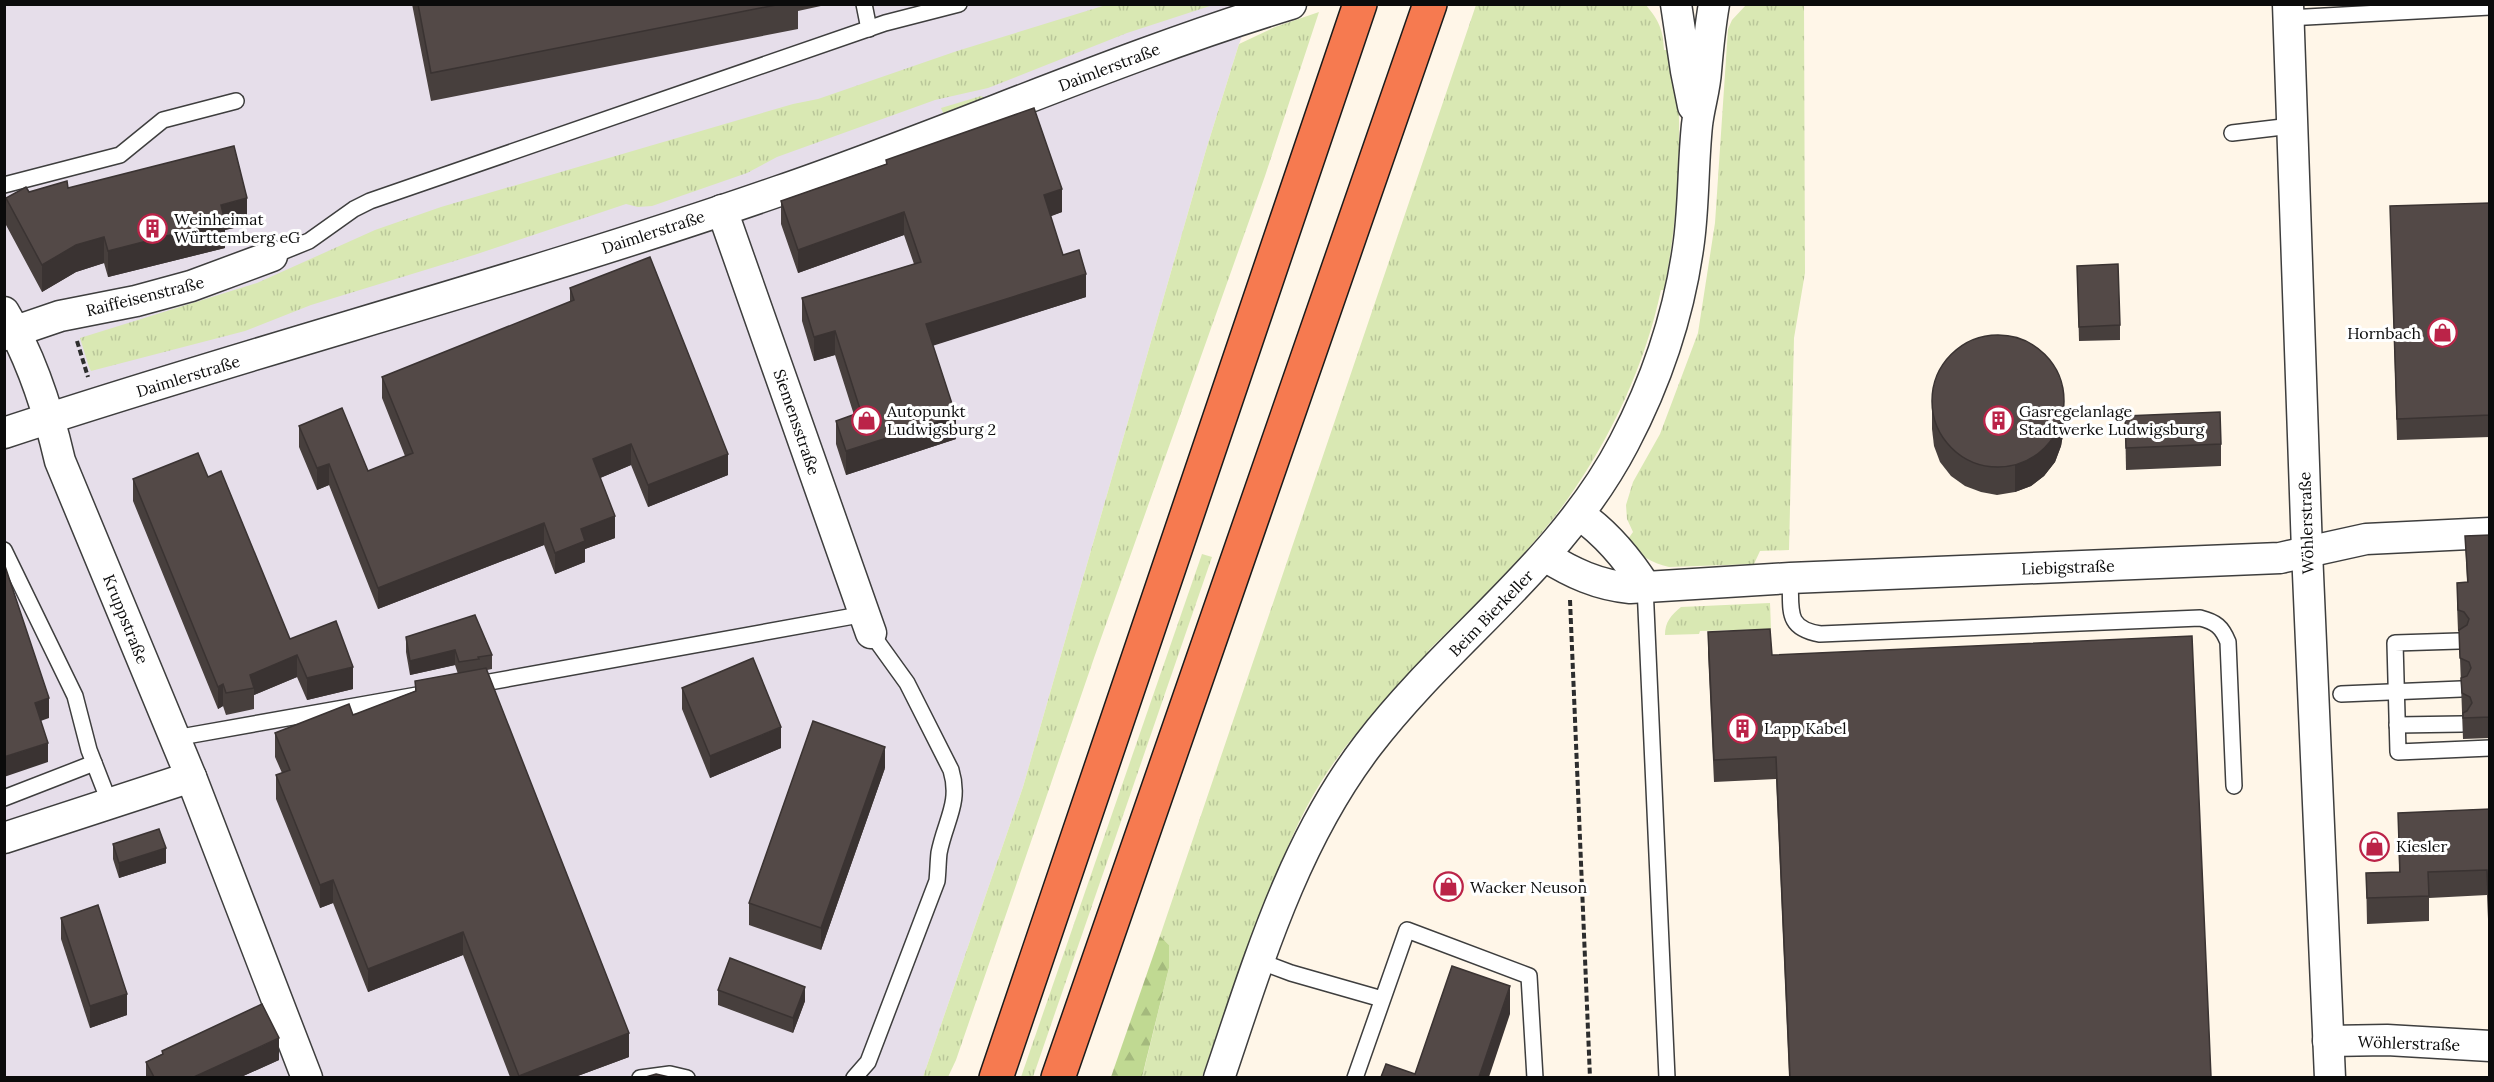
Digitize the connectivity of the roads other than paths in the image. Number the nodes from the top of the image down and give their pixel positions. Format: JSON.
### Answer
{"nodes":[{"id":1,"x":864,"y":4,"type":"edge"},
{"id":2,"x":959,"y":4,"type":"edge"},
{"id":3,"x":1291,"y":4,"type":"edge"},
{"id":4,"x":1360,"y":4,"type":"edge"},
{"id":5,"x":1676,"y":4,"type":"edge"},
{"id":6,"x":1714,"y":4,"type":"edge"},
{"id":7,"x":2490,"y":7,"type":"edge"},
{"id":8,"x":2288,"y":11,"type":"edge"},
{"id":9,"x":1426,"y":15,"type":"edge"},
{"id":10,"x":869,"y":28,"type":"junction"},
{"id":11,"x":236,"y":101,"type":"dead end"},
{"id":12,"x":1697,"y":124,"type":"junction"},
{"id":13,"x":2291,"y":126,"type":"junction"},
{"id":14,"x":2232,"y":133,"type":"dead end"},
{"id":15,"x":4,"y":185,"type":"edge"},
{"id":16,"x":722,"y":210,"type":"junction"},
{"id":17,"x":272,"y":256,"type":"joint"},
{"id":18,"x":8,"y":326,"type":"edge"},
{"id":19,"x":50,"y":418,"type":"junction"},
{"id":20,"x":4,"y":433,"type":"edge"},
{"id":21,"x":60,"y":461,"type":"joint"},
{"id":22,"x":1580,"y":514,"type":"junction"},
{"id":23,"x":2490,"y":533,"type":"edge"},
{"id":24,"x":4,"y":550,"type":"edge"},
{"id":25,"x":2307,"y":551,"type":"junction"},
{"id":26,"x":1545,"y":556,"type":"junction"},
{"id":27,"x":1790,"y":578,"type":"junction"},
{"id":28,"x":1645,"y":586,"type":"junction"},
{"id":29,"x":868,"y":624,"type":"junction"},
{"id":30,"x":2459,"y":641,"type":"edge"},
{"id":31,"x":456,"y":688,"type":"edge"},
{"id":32,"x":2461,"y":689,"type":"edge"},
{"id":33,"x":432,"y":692,"type":"edge"},
{"id":34,"x":2396,"y":692,"type":"junction"},
{"id":35,"x":2341,"y":694,"type":"dead end"},
{"id":36,"x":2462,"y":724,"type":"edge"},
{"id":37,"x":2397,"y":726,"type":"junction"},
{"id":38,"x":175,"y":738,"type":"junction"},
{"id":39,"x":2490,"y":748,"type":"edge"},
{"id":40,"x":94,"y":763,"type":"junction"},
{"id":41,"x":191,"y":777,"type":"junction"},
{"id":42,"x":2234,"y":786,"type":"dead end"},
{"id":43,"x":4,"y":798,"type":"edge"},
{"id":44,"x":110,"y":804,"type":"junction"},
{"id":45,"x":4,"y":838,"type":"edge"},
{"id":46,"x":1259,"y":961,"type":"junction"},
{"id":47,"x":1382,"y":999,"type":"junction"},
{"id":48,"x":2328,"y":1041,"type":"junction"},
{"id":49,"x":2490,"y":1046,"type":"edge"},
{"id":50,"x":307,"y":1077,"type":"edge"},
{"id":51,"x":640,"y":1077,"type":"edge"},
{"id":52,"x":687,"y":1077,"type":"edge"},
{"id":53,"x":854,"y":1077,"type":"edge"},
{"id":54,"x":996,"y":1077,"type":"edge"},
{"id":55,"x":1058,"y":1077,"type":"edge"},
{"id":56,"x":1219,"y":1077,"type":"edge"},
{"id":57,"x":1355,"y":1077,"type":"edge"},
{"id":58,"x":1535,"y":1077,"type":"edge"},
{"id":59,"x":1667,"y":1077,"type":"edge"},
{"id":60,"x":2330,"y":1077,"type":"edge"}],
"edges":[{"from":1,"to":10,"type":"lane"},
{"from":2,"to":10,"type":"lane"},
{"from":3,"to":16,"type":"street","name":"Daimlerstraße"},
{"from":4,"to":54,"type":"highway"},
{"from":5,"to":12,"type":"street","name":"Beim Bierkeller"},
{"from":6,"to":12,"type":"street","name":"Beim Bierkeller"},
{"from":7,"to":8,"type":"lane"},
{"from":8,"to":13,"type":"street","name":"Wöhlerstraße"},
{"from":9,"to":55,"type":"highway"},
{"from":10,"to":17,"type":"lane"},
{"from":11,"to":15,"type":"lane"},
{"from":12,"to":22,"type":"street","name":"Beim Bierkeller"},
{"from":13,"to":14,"type":"lane"},
{"from":13,"to":25,"type":"street","name":"Wöhlerstraße"},
{"from":16,"to":19,"type":"street","name":"Daimlerstraße"},
{"from":16,"to":29,"type":"street","name":"Siemensstraße"},
{"from":17,"to":18,"type":"street","name":"Raiffeisenstraße"},
{"from":18,"to":19,"type":"street","name":"Raiffeisenstraße"},
{"from":19,"to":20,"type":"street","name":"Daimlerstraße"},
{"from":19,"to":21,"type":"street","name":"Raiffeisenstraße"},
{"from":21,"to":38,"type":"street","name":"Kruppstraße"},
{"from":22,"to":26,"type":"street","name":"Beim Bierkeller"},
{"from":22,"to":28,"type":"street"},
{"from":23,"to":25,"type":"street","name":"Liebigstraße"},
{"from":24,"to":40,"type":"lane"},
{"from":25,"to":27,"type":"street","name":"Liebigstraße"},
{"from":25,"to":48,"type":"street","name":"Wöhlerstraße"},
{"from":26,"to":28,"type":"street","name":"Liebigstraße"},
{"from":26,"to":46,"type":"street","name":"Beim Bierkeller"},
{"from":27,"to":28,"type":"street","name":"Liebigstraße"},
{"from":27,"to":42,"type":"lane"},
{"from":28,"to":59,"type":"lane"},
{"from":29,"to":31,"type":"lane"},
{"from":29,"to":53,"type":"lane"},
{"from":30,"to":34,"type":"lane"},
{"from":32,"to":34,"type":"lane"},
{"from":33,"to":38,"type":"lane"},
{"from":34,"to":35,"type":"lane"},
{"from":34,"to":37,"type":"lane"},
{"from":36,"to":37,"type":"lane"},
{"from":37,"to":39,"type":"lane"},
{"from":38,"to":41,"type":"street","name":"Kruppstraße"},
{"from":40,"to":43,"type":"lane"},
{"from":40,"to":44,"type":"lane"},
{"from":41,"to":44,"type":"street"},
{"from":41,"to":50,"type":"street","name":"Kruppstraße"},
{"from":44,"to":45,"type":"street"},
{"from":46,"to":47,"type":"lane"},
{"from":46,"to":56,"type":"street","name":"Beim Bierkeller"},
{"from":47,"to":57,"type":"lane"},
{"from":47,"to":58,"type":"lane"},
{"from":48,"to":49,"type":"street","name":"Wöhlerstraße"},
{"from":48,"to":60,"type":"street","name":"Wöhlerstraße"},
{"from":51,"to":52,"type":"lane"}]}
